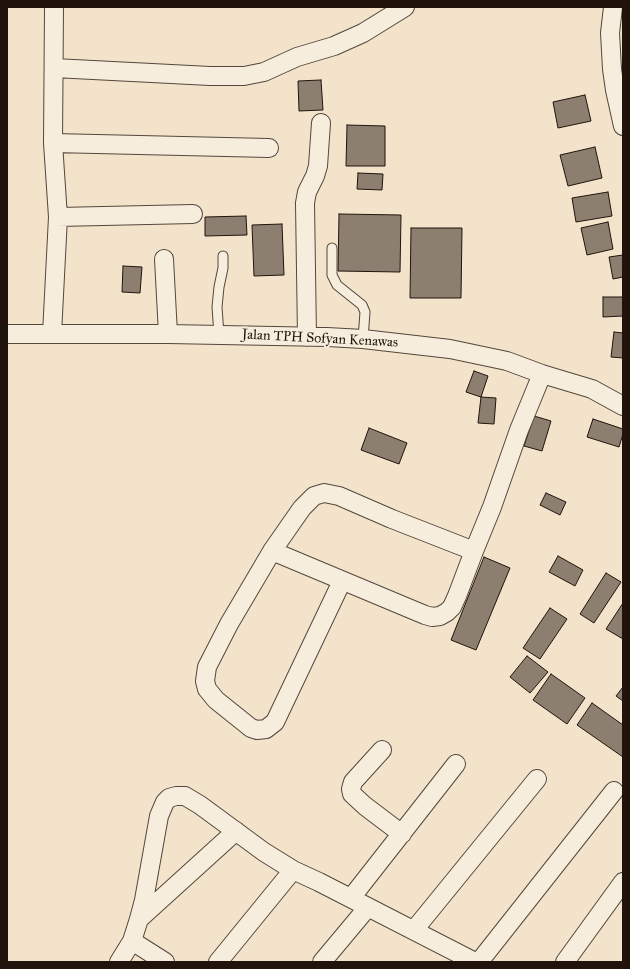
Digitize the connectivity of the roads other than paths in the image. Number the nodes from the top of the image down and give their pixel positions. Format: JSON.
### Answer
{"nodes":[{"id":1,"x":54,"y":7,"type":"edge"},
{"id":2,"x":405,"y":7,"type":"edge"},
{"id":3,"x":613,"y":7,"type":"edge"},
{"id":4,"x":54,"y":68,"type":"junction"},
{"id":5,"x":617,"y":69,"type":"edge"},
{"id":6,"x":321,"y":123,"type":"dead end"},
{"id":7,"x":623,"y":126,"type":"edge"},
{"id":8,"x":53,"y":143,"type":"junction"},
{"id":9,"x":269,"y":148,"type":"dead end"},
{"id":10,"x":193,"y":214,"type":"dead end"},
{"id":11,"x":58,"y":216,"type":"junction"},
{"id":12,"x":332,"y":248,"type":"dead end"},
{"id":13,"x":223,"y":256,"type":"dead end"},
{"id":14,"x":164,"y":259,"type":"dead end"},
{"id":15,"x":7,"y":334,"type":"edge"},
{"id":16,"x":52,"y":334,"type":"junction"},
{"id":17,"x":168,"y":334,"type":"junction"},
{"id":18,"x":219,"y":334,"type":"junction"},
{"id":19,"x":307,"y":337,"type":"junction"},
{"id":20,"x":363,"y":339,"type":"junction"},
{"id":21,"x":542,"y":374,"type":"junction"},
{"id":22,"x":623,"y":406,"type":"edge"},
{"id":23,"x":272,"y":551,"type":"junction"},
{"id":24,"x":474,"y":551,"type":"junction"},
{"id":25,"x":342,"y":581,"type":"junction"},
{"id":26,"x":382,"y":750,"type":"dead end"},
{"id":27,"x":456,"y":764,"type":"dead end"},
{"id":28,"x":536,"y":779,"type":"dead end"},
{"id":29,"x":614,"y":791,"type":"dead end"},
{"id":30,"x":236,"y":832,"type":"junction"},
{"id":31,"x":402,"y":834,"type":"junction"},
{"id":32,"x":293,"y":870,"type":"junction"},
{"id":33,"x":623,"y":882,"type":"edge"},
{"id":34,"x":351,"y":898,"type":"junction"},
{"id":35,"x":368,"y":907,"type":"junction"},
{"id":36,"x":139,"y":919,"type":"junction"},
{"id":37,"x":414,"y":930,"type":"junction"},
{"id":38,"x":132,"y":941,"type":"junction"},
{"id":39,"x":119,"y":962,"type":"edge"},
{"id":40,"x":165,"y":962,"type":"edge"},
{"id":41,"x":218,"y":962,"type":"edge"},
{"id":42,"x":322,"y":962,"type":"edge"},
{"id":43,"x":476,"y":962,"type":"edge"},
{"id":44,"x":479,"y":962,"type":"edge"},
{"id":45,"x":565,"y":962,"type":"edge"}],
"edges":[{"from":1,"to":4,"type":"street"},
{"from":2,"to":4,"type":"street"},
{"from":3,"to":5,"type":"street"},
{"from":4,"to":8,"type":"street"},
{"from":5,"to":7,"type":"street"},
{"from":6,"to":19,"type":"street"},
{"from":8,"to":9,"type":"street"},
{"from":8,"to":11,"type":"street"},
{"from":10,"to":11,"type":"street"},
{"from":11,"to":16,"type":"street"},
{"from":12,"to":20,"type":"lane"},
{"from":13,"to":18,"type":"lane"},
{"from":14,"to":17,"type":"street"},
{"from":15,"to":16,"type":"street","name":"Jalan TPH Sofyan Kenawas"},
{"from":16,"to":17,"type":"street","name":"Jalan TPH Sofyan Kenawas"},
{"from":17,"to":18,"type":"street","name":"Jalan TPH Sofyan Kenawas"},
{"from":18,"to":19,"type":"street","name":"Jalan TPH Sofyan Kenawas"},
{"from":19,"to":20,"type":"street","name":"Jalan TPH Sofyan Kenawas"},
{"from":20,"to":21,"type":"street","name":"Jalan TPH Sofyan Kenawas"},
{"from":21,"to":22,"type":"street","name":"Jalan TPH Sofyan Kenawas"},
{"from":21,"to":24,"type":"street"},
{"from":23,"to":24,"type":"street"},
{"from":23,"to":25,"type":"street"},
{"from":23,"to":25,"type":"street"},
{"from":24,"to":25,"type":"street"},
{"from":26,"to":31,"type":"street"},
{"from":27,"to":31,"type":"street"},
{"from":28,"to":37,"type":"street"},
{"from":29,"to":44,"type":"street"},
{"from":30,"to":32,"type":"street"},
{"from":30,"to":36,"type":"street"},
{"from":30,"to":36,"type":"street"},
{"from":31,"to":34,"type":"street"},
{"from":32,"to":34,"type":"street"},
{"from":32,"to":41,"type":"street"},
{"from":33,"to":45,"type":"street"},
{"from":34,"to":35,"type":"street"},
{"from":35,"to":37,"type":"street"},
{"from":35,"to":42,"type":"street"},
{"from":36,"to":38,"type":"street"},
{"from":37,"to":43,"type":"street"},
{"from":38,"to":39,"type":"street"},
{"from":38,"to":40,"type":"street"}]}
